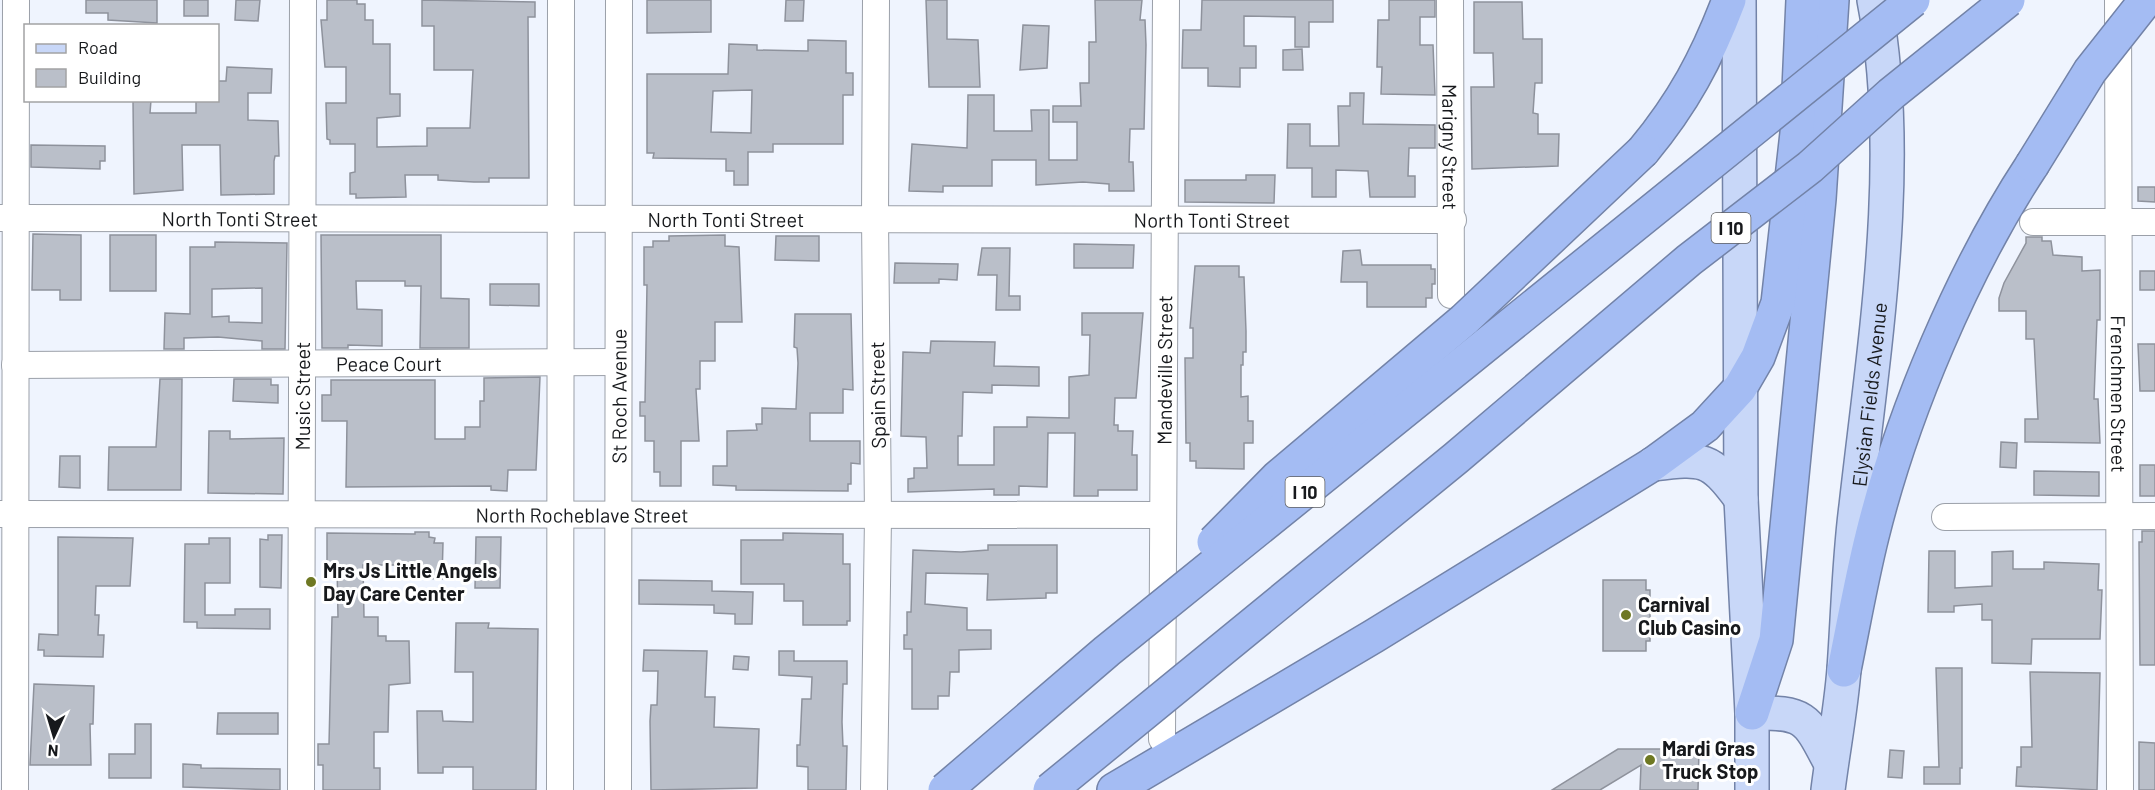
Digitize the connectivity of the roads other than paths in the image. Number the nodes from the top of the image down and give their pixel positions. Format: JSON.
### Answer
{"nodes":[{"id":1,"x":16,"y":0,"type":"edge"},
{"id":2,"x":303,"y":0,"type":"edge"},
{"id":3,"x":561,"y":0,"type":"edge"},
{"id":4,"x":619,"y":0,"type":"edge"},
{"id":5,"x":876,"y":0,"type":"edge"},
{"id":6,"x":1166,"y":0,"type":"edge"},
{"id":7,"x":1450,"y":0,"type":"edge"},
{"id":8,"x":1729,"y":0,"type":"edge"},
{"id":9,"x":1739,"y":0,"type":"edge"},
{"id":10,"x":1803,"y":0,"type":"edge"},
{"id":11,"x":1832,"y":0,"type":"edge"},
{"id":12,"x":1912,"y":0,"type":"edge"},
{"id":13,"x":2008,"y":0,"type":"edge"},
{"id":14,"x":2118,"y":0,"type":"edge"},
{"id":15,"x":2146,"y":0,"type":"edge"},
{"id":16,"x":1878,"y":5,"type":"edge"},
{"id":17,"x":8,"y":218,"type":"edge"},
{"id":18,"x":302,"y":218,"type":"junction"},
{"id":19,"x":874,"y":218,"type":"junction"},
{"id":20,"x":1165,"y":218,"type":"junction"},
{"id":21,"x":561,"y":219,"type":"junction"},
{"id":22,"x":619,"y":219,"type":"junction"},
{"id":23,"x":1453,"y":220,"type":"junction"},
{"id":24,"x":2033,"y":222,"type":"dead end"},
{"id":25,"x":2155,"y":222,"type":"edge"},
{"id":26,"x":2120,"y":223,"type":"junction"},
{"id":27,"x":1451,"y":295,"type":"dead end"},
{"id":28,"x":561,"y":362,"type":"junction"},
{"id":29,"x":618,"y":362,"type":"junction"},
{"id":30,"x":302,"y":364,"type":"junction"},
{"id":31,"x":15,"y":365,"type":"junction"},
{"id":32,"x":1740,"y":388,"type":"junction"},
{"id":33,"x":1653,"y":464,"type":"junction"},
{"id":34,"x":1741,"y":498,"type":"junction"},
{"id":35,"x":8,"y":514,"type":"edge"},
{"id":36,"x":302,"y":514,"type":"junction"},
{"id":37,"x":618,"y":514,"type":"junction"},
{"id":38,"x":560,"y":515,"type":"junction"},
{"id":39,"x":1163,"y":515,"type":"junction"},
{"id":40,"x":878,"y":516,"type":"junction"},
{"id":41,"x":2121,"y":516,"type":"junction"},
{"id":42,"x":2155,"y":516,"type":"edge"},
{"id":43,"x":1945,"y":517,"type":"dead end"},
{"id":44,"x":1107,"y":651,"type":"junction"},
{"id":45,"x":1844,"y":670,"type":"junction"},
{"id":46,"x":1752,"y":713,"type":"junction"},
{"id":47,"x":1162,"y":739,"type":"dead end"},
{"id":48,"x":1830,"y":777,"type":"edge"},
{"id":49,"x":15,"y":790,"type":"edge"},
{"id":50,"x":301,"y":790,"type":"edge"},
{"id":51,"x":560,"y":790,"type":"edge"},
{"id":52,"x":618,"y":790,"type":"edge"},
{"id":53,"x":874,"y":790,"type":"edge"},
{"id":54,"x":945,"y":790,"type":"edge"},
{"id":55,"x":1050,"y":790,"type":"edge"},
{"id":56,"x":1114,"y":790,"type":"edge"},
{"id":57,"x":1752,"y":790,"type":"edge"},
{"id":58,"x":2120,"y":790,"type":"edge"}],
"edges":[{"from":1,"to":17,"type":"street"},
{"from":2,"to":18,"type":"street","name":"Music Street"},
{"from":3,"to":21,"type":"street"},
{"from":4,"to":22,"type":"street","name":"St Roch Avenue"},
{"from":5,"to":19,"type":"street","name":"Spain Street"},
{"from":6,"to":20,"type":"street","name":"Mandeville Street"},
{"from":7,"to":23,"type":"street","name":"Marigny Street"},
{"from":8,"to":44,"type":"highway","bridge":true},
{"from":9,"to":32,"type":"main road"},
{"from":10,"to":32,"type":"highway"},
{"from":11,"to":46,"type":"highway","bridge":true},
{"from":12,"to":44,"type":"highway","number":"I 10","bridge":true},
{"from":13,"to":55,"type":"highway","number":"I 10","bridge":true},
{"from":14,"to":26,"type":"street","name":"Frenchmen Street"},
{"from":15,"to":45,"type":"highway","bridge":true},
{"from":16,"to":45,"type":"main road","name":"Elysian Fields Avenue"},
{"from":17,"to":18,"type":"street","name":"North Tonti Street"},
{"from":17,"to":31,"type":"street"},
{"from":18,"to":21,"type":"street","name":"North Tonti Street"},
{"from":18,"to":30,"type":"street","name":"Music Street"},
{"from":19,"to":20,"type":"street","name":"North Tonti Street"},
{"from":19,"to":22,"type":"street","name":"North Tonti Street"},
{"from":19,"to":40,"type":"street","name":"Spain Street"},
{"from":20,"to":23,"type":"street","name":"North Tonti Street"},
{"from":20,"to":39,"type":"street","name":"Mandeville Street"},
{"from":21,"to":22,"type":"street","name":"North Tonti Street"},
{"from":21,"to":28,"type":"street"},
{"from":22,"to":29,"type":"street","name":"St Roch Avenue"},
{"from":23,"to":27,"type":"street","name":"Marigny Street"},
{"from":24,"to":26,"type":"street"},
{"from":25,"to":26,"type":"street"},
{"from":26,"to":41,"type":"street","name":"Frenchmen Street"},
{"from":28,"to":29,"type":"street","name":"Peace Court"},
{"from":28,"to":30,"type":"street","name":"Peace Court"},
{"from":28,"to":38,"type":"street"},
{"from":29,"to":37,"type":"street","name":"St Roch Avenue"},
{"from":30,"to":31,"type":"street","name":"Peace Court"},
{"from":30,"to":36,"type":"street","name":"Music Street"},
{"from":31,"to":35,"type":"street"},
{"from":32,"to":33,"type":"highway"},
{"from":32,"to":34,"type":"main road"},
{"from":33,"to":34,"type":"main road"},
{"from":33,"to":56,"type":"highway"},
{"from":34,"to":46,"type":"main road"},
{"from":35,"to":36,"type":"street","name":"North Rocheblave Street"},
{"from":35,"to":49,"type":"street"},
{"from":36,"to":38,"type":"street","name":"North Rocheblave Street"},
{"from":36,"to":50,"type":"street","name":"Music Street"},
{"from":37,"to":38,"type":"street","name":"North Rocheblave Street"},
{"from":37,"to":40,"type":"street","name":"North Rocheblave Street"},
{"from":37,"to":52,"type":"street","name":"St Roch Avenue"},
{"from":38,"to":51,"type":"street"},
{"from":39,"to":40,"type":"street","name":"North Rocheblave Street"},
{"from":39,"to":47,"type":"street","name":"Mandeville Street"},
{"from":40,"to":53,"type":"street","name":"Spain Street"},
{"from":41,"to":42,"type":"street"},
{"from":41,"to":43,"type":"street"},
{"from":41,"to":58,"type":"street","name":"Frenchmen Street"},
{"from":44,"to":54,"type":"highway","number":"I 10","bridge":true},
{"from":45,"to":48,"type":"main road","name":"Elysian Fields Avenue"},
{"from":46,"to":48,"type":"main road"},
{"from":46,"to":57,"type":"main road"}]}
